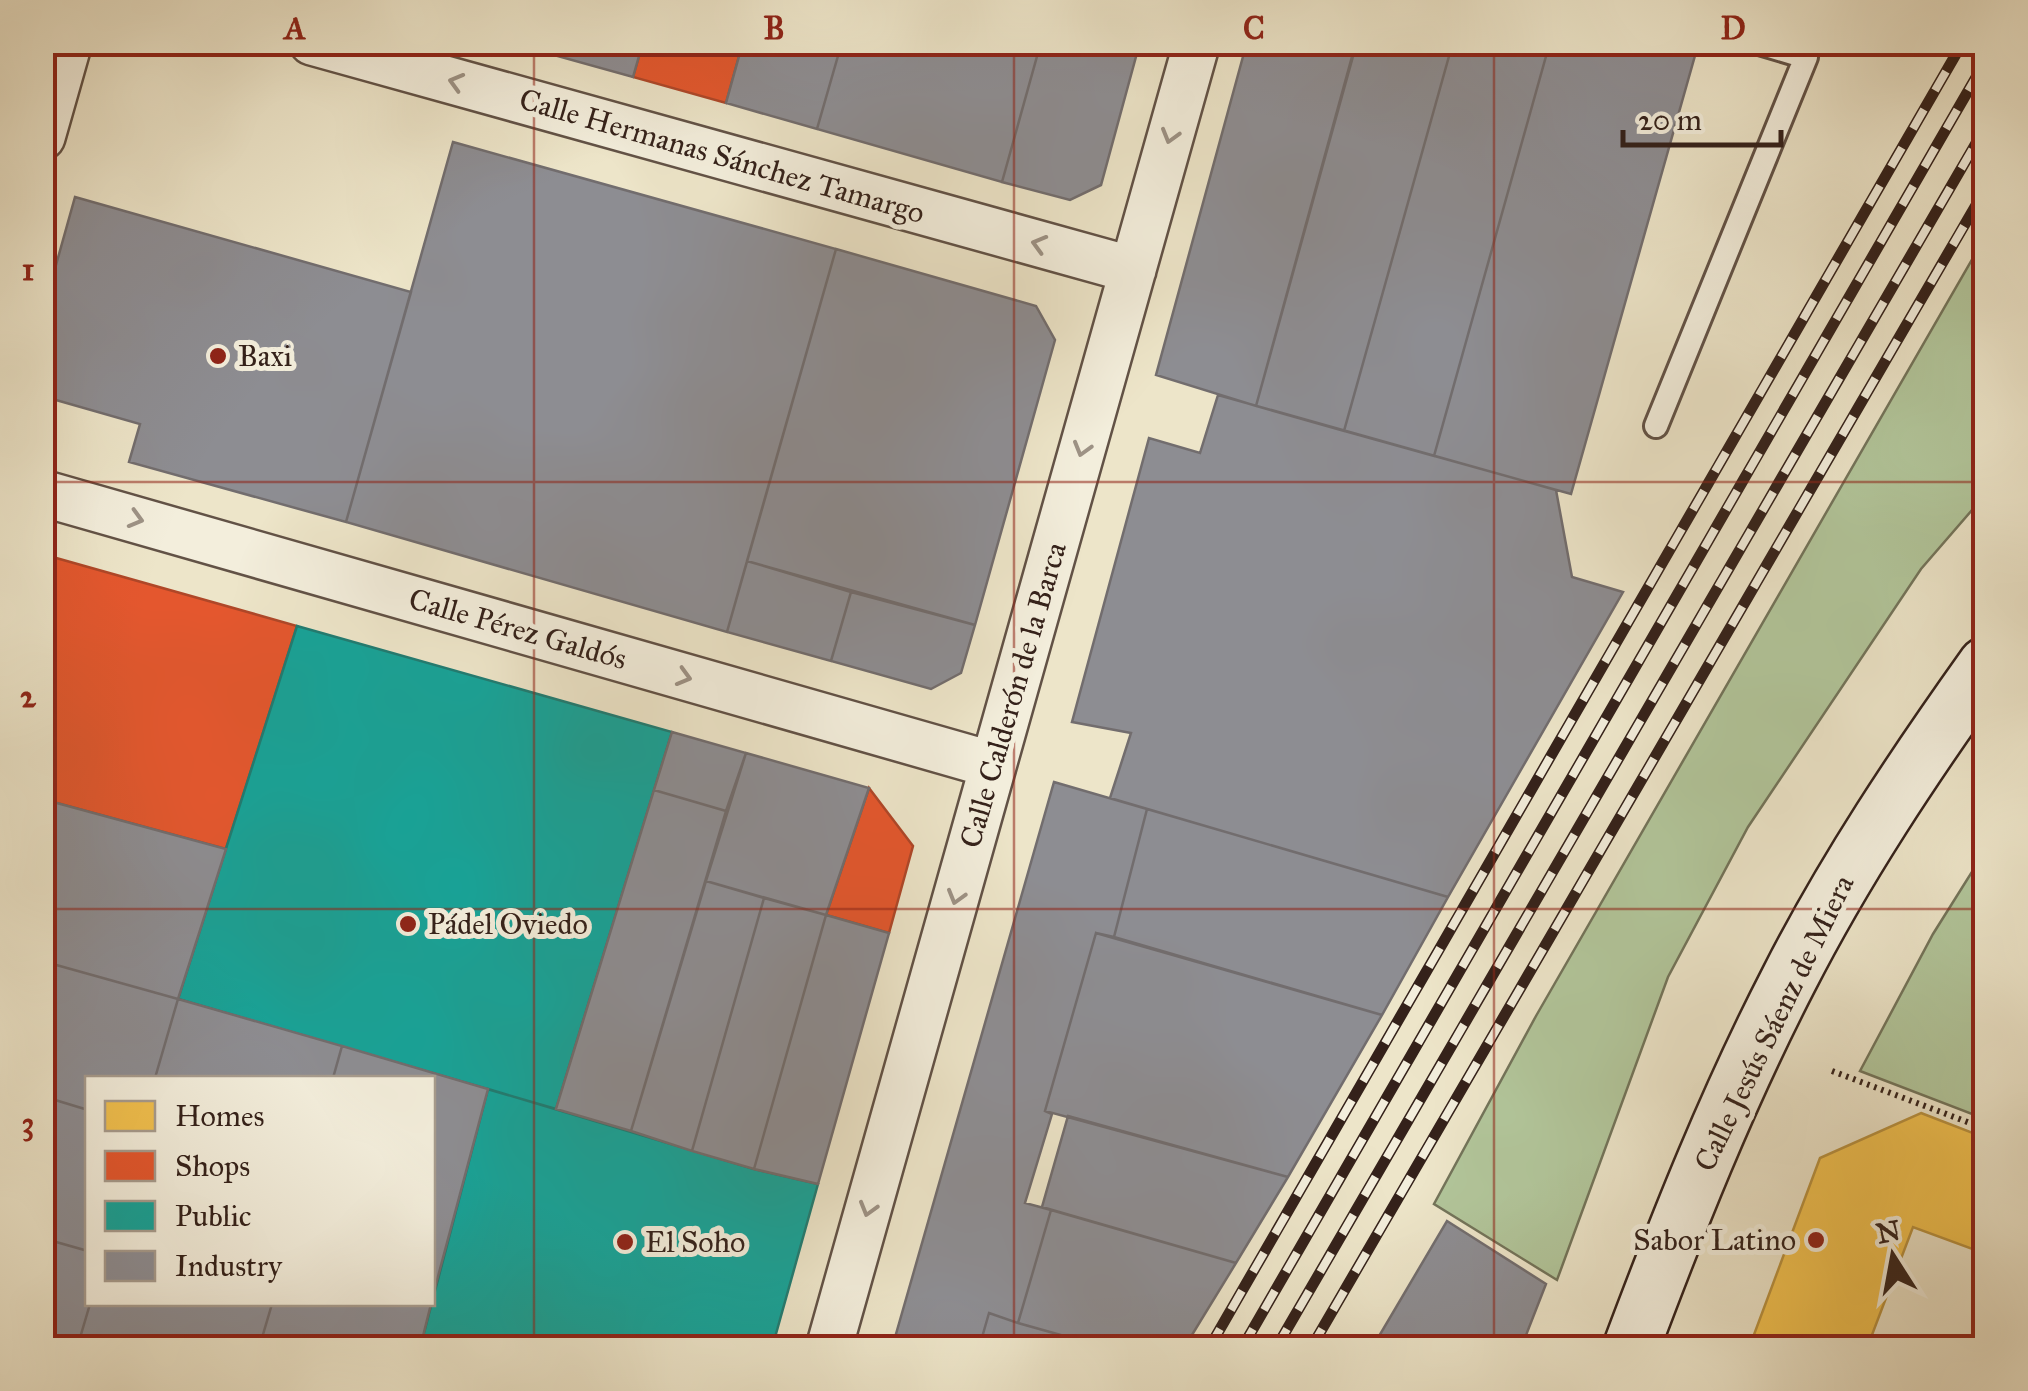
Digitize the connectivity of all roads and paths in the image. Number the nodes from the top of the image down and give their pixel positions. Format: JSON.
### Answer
{"nodes":[{"id":1,"x":68,"y":42,"type":"edge"},
{"id":2,"x":312,"y":42,"type":"edge"},
{"id":3,"x":1197,"y":42,"type":"edge"},
{"id":4,"x":1756,"y":42,"type":"edge"},
{"id":5,"x":42,"y":137,"type":"edge"},
{"id":6,"x":1132,"y":270,"type":"junction"},
{"id":7,"x":1656,"y":426,"type":"dead end"},
{"id":8,"x":42,"y":492,"type":"edge"},
{"id":9,"x":1986,"y":665,"type":"edge"},
{"id":10,"x":993,"y":765,"type":"junction"},
{"id":11,"x":1832,"y":1071,"type":"dead end"},
{"id":12,"x":1986,"y":1129,"type":"edge"},
{"id":13,"x":829,"y":1348,"type":"edge"},
{"id":14,"x":1631,"y":1348,"type":"edge"}],
"edges":[{"from":1,"to":5,"type":"street"},
{"from":6,"to":2,"type":"street","name":"Calle Hermanas Sánchez Tamargo","one_way":true},
{"from":3,"to":6,"type":"street","name":"Calle Calderón de la Barca","one_way":true},
{"from":4,"to":7,"type":"lane"},
{"from":6,"to":10,"type":"street","name":"Calle Calderón de la Barca","one_way":true},
{"from":8,"to":10,"type":"street","name":"Calle Pérez Galdós","one_way":true},
{"from":9,"to":14,"type":"main road","name":"Calle Jesús Sáenz de Miera"},
{"from":10,"to":13,"type":"street","name":"Calle Calderón de la Barca","one_way":true},
{"from":11,"to":12,"type":"path"}]}
